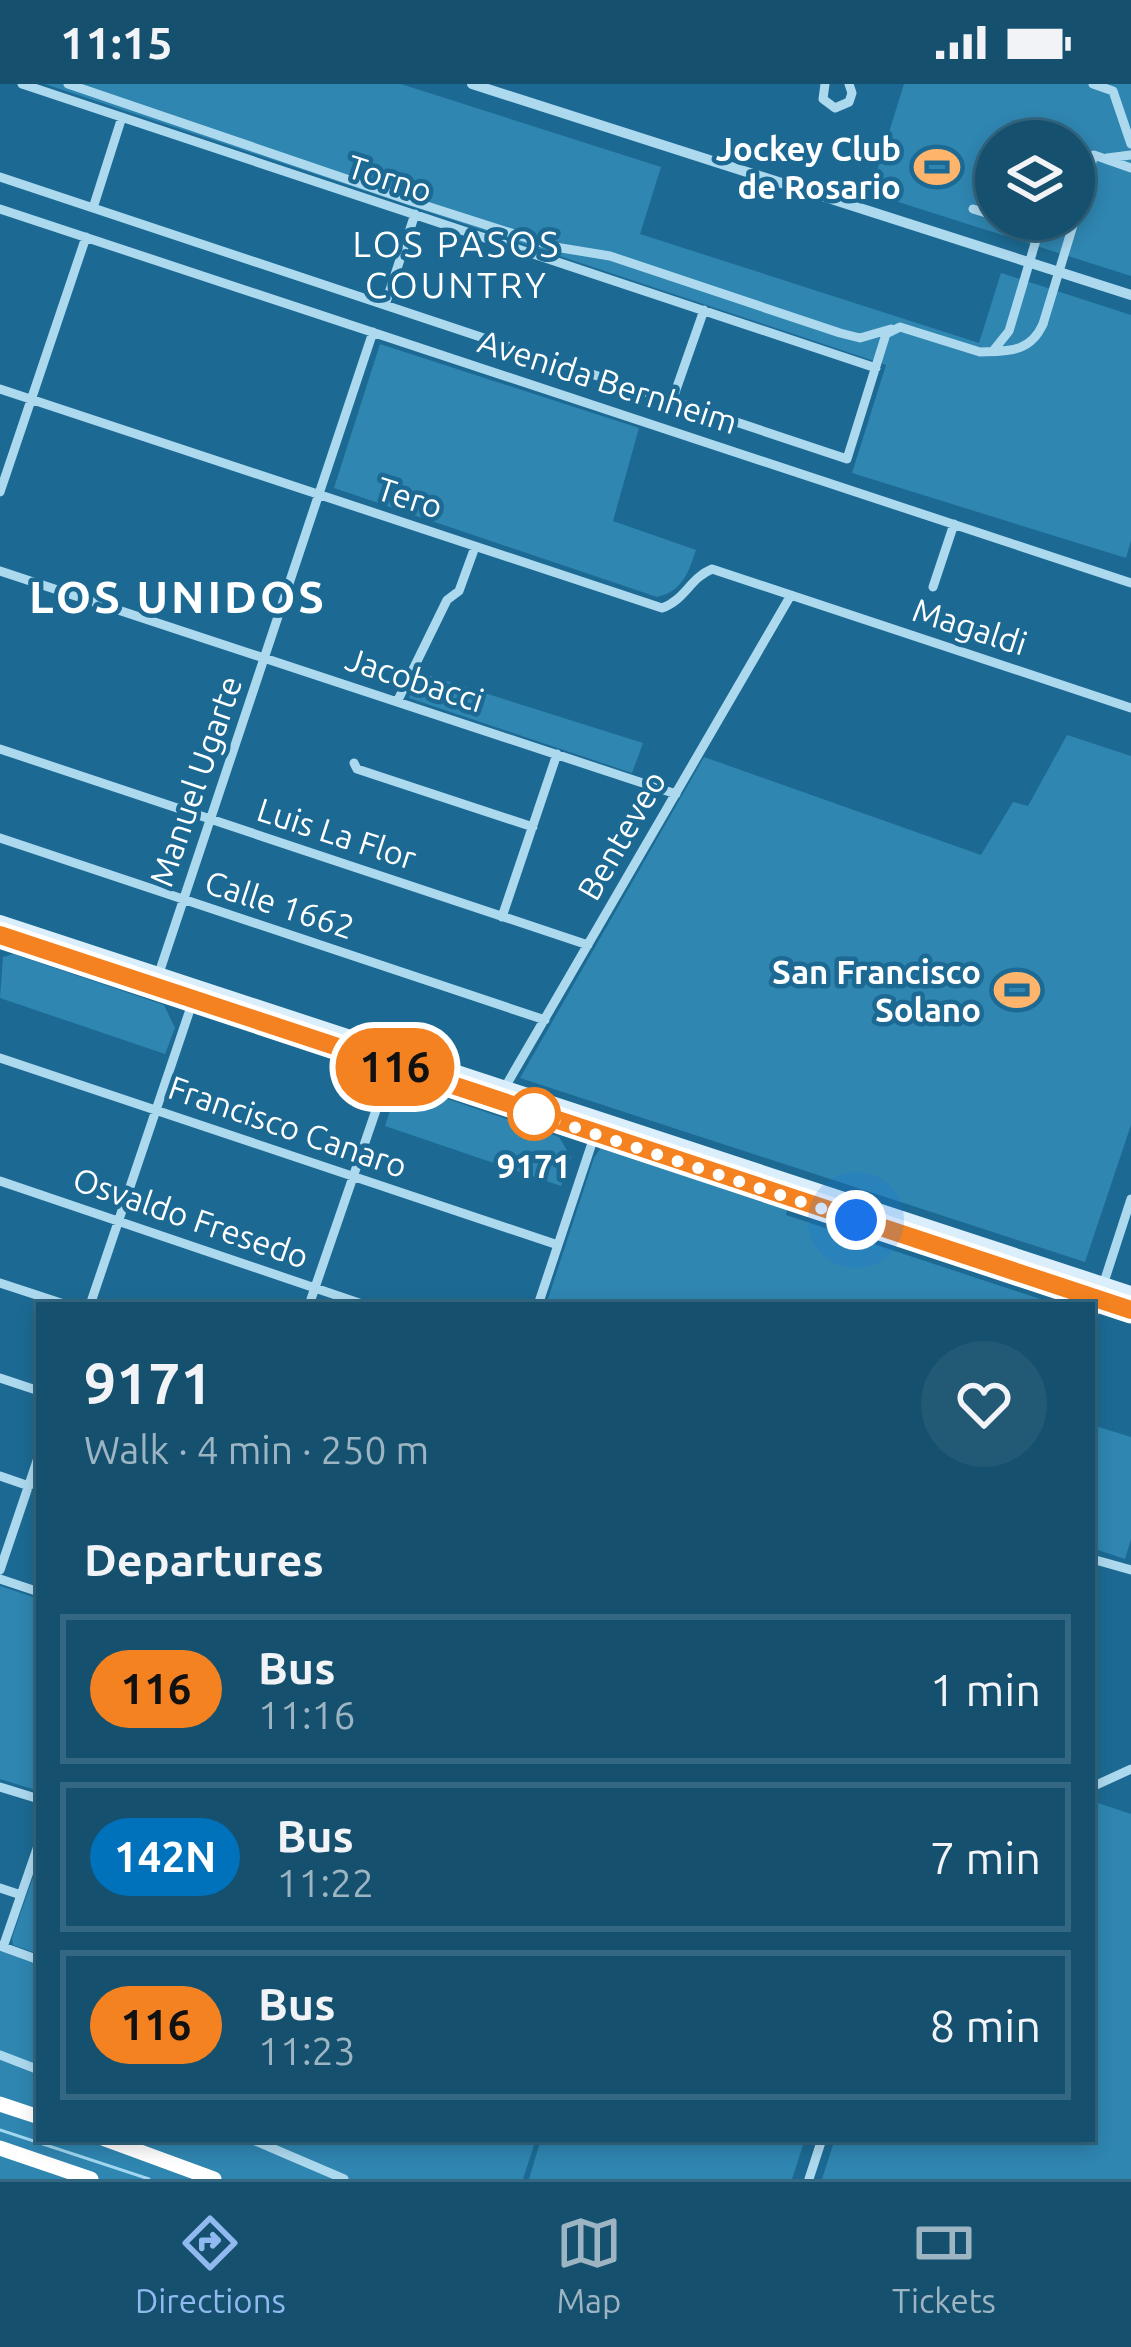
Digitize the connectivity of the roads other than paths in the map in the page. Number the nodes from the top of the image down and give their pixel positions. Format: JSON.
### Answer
{"nodes":[{"id":1,"x":22,"y":84,"type":"edge"},
{"id":2,"x":68,"y":84,"type":"edge"},
{"id":3,"x":472,"y":84,"type":"edge"},
{"id":4,"x":825,"y":84,"type":"edge"},
{"id":5,"x":849,"y":84,"type":"edge"},
{"id":6,"x":1093,"y":84,"type":"edge"},
{"id":7,"x":122,"y":117,"type":"junction"},
{"id":8,"x":1131,"y":144,"type":"edge"},
{"id":9,"x":1095,"y":155,"type":"edge"},
{"id":10,"x":1131,"y":155,"type":"edge"},
{"id":11,"x":1103,"y":158,"type":"junction"},
{"id":12,"x":1131,"y":168,"type":"edge"},
{"id":13,"x":0,"y":177,"type":"edge"},
{"id":14,"x":0,"y":208,"type":"edge"},
{"id":15,"x":93,"y":208,"type":"junction"},
{"id":16,"x":415,"y":214,"type":"junction"},
{"id":17,"x":86,"y":237,"type":"junction"},
{"id":18,"x":1036,"y":240,"type":"edge"},
{"id":19,"x":1067,"y":240,"type":"edge"},
{"id":20,"x":1030,"y":260,"type":"junction"},
{"id":21,"x":1131,"y":295,"type":"edge"},
{"id":22,"x":385,"y":305,"type":"junction"},
{"id":23,"x":704,"y":310,"type":"junction"},
{"id":24,"x":892,"y":328,"type":"junction"},
{"id":25,"x":373,"y":332,"type":"junction"},
{"id":26,"x":993,"y":351,"type":"junction"},
{"id":27,"x":876,"y":368,"type":"junction"},
{"id":28,"x":0,"y":389,"type":"edge"},
{"id":29,"x":31,"y":400,"type":"junction"},
{"id":30,"x":672,"y":400,"type":"junction"},
{"id":31,"x":1,"y":484,"type":"edge"},
{"id":32,"x":318,"y":495,"type":"junction"},
{"id":33,"x":954,"y":524,"type":"junction"},
{"id":34,"x":476,"y":547,"type":"junction"},
{"id":35,"x":0,"y":571,"type":"edge"},
{"id":36,"x":1131,"y":583,"type":"edge"},
{"id":37,"x":933,"y":587,"type":"dead end"},
{"id":38,"x":791,"y":595,"type":"junction"},
{"id":39,"x":266,"y":659,"type":"junction"},
{"id":40,"x":397,"y":701,"type":"junction"},
{"id":41,"x":1131,"y":708,"type":"edge"},
{"id":42,"x":0,"y":749,"type":"edge"},
{"id":43,"x":557,"y":754,"type":"junction"},
{"id":44,"x":354,"y":763,"type":"dead end"},
{"id":45,"x":676,"y":794,"type":"junction"},
{"id":46,"x":210,"y":819,"type":"junction"},
{"id":47,"x":533,"y":826,"type":"junction"},
{"id":48,"x":0,"y":838,"type":"edge"},
{"id":49,"x":183,"y":900,"type":"junction"},
{"id":50,"x":502,"y":917,"type":"junction"},
{"id":51,"x":2,"y":932,"type":"edge"},
{"id":52,"x":588,"y":945,"type":"junction"},
{"id":53,"x":156,"y":980,"type":"junction"},
{"id":54,"x":196,"y":993,"type":"junction"},
{"id":55,"x":544,"y":1020,"type":"junction"},
{"id":56,"x":0,"y":1058,"type":"edge"},
{"id":57,"x":393,"y":1059,"type":"junction"},
{"id":58,"x":505,"y":1088,"type":"junction"},
{"id":59,"x":497,"y":1101,"type":"junction"},
{"id":60,"x":156,"y":1110,"type":"junction"},
{"id":61,"x":600,"y":1120,"type":"junction"},
{"id":62,"x":595,"y":1134,"type":"junction"},
{"id":63,"x":353,"y":1176,"type":"junction"},
{"id":64,"x":0,"y":1181,"type":"edge"},
{"id":65,"x":852,"y":1184,"type":"dead end"},
{"id":66,"x":1131,"y":1199,"type":"edge"},
{"id":67,"x":847,"y":1201,"type":"junction"},
{"id":68,"x":118,"y":1221,"type":"junction"},
{"id":69,"x":558,"y":1245,"type":"junction"},
{"id":70,"x":0,"y":1283,"type":"edge"},
{"id":71,"x":1103,"y":1283,"type":"junction"},
{"id":72,"x":315,"y":1288,"type":"junction"},
{"id":73,"x":1131,"y":1292,"type":"edge"},
{"id":74,"x":1098,"y":1299,"type":"junction"},
{"id":75,"x":58,"y":1302,"type":"edge"},
{"id":76,"x":91,"y":1302,"type":"edge"},
{"id":77,"x":310,"y":1302,"type":"edge"},
{"id":78,"x":356,"y":1302,"type":"edge"},
{"id":79,"x":539,"y":1302,"type":"edge"},
{"id":80,"x":1095,"y":1309,"type":"edge"},
{"id":81,"x":1131,"y":1310,"type":"edge"},
{"id":82,"x":0,"y":1378,"type":"edge"},
{"id":83,"x":36,"y":1390,"type":"edge"},
{"id":84,"x":36,"y":1463,"type":"edge"},
{"id":85,"x":0,"y":1476,"type":"edge"},
{"id":86,"x":28,"y":1486,"type":"junction"},
{"id":87,"x":1095,"y":1560,"type":"edge"},
{"id":88,"x":1131,"y":1570,"type":"edge"},
{"id":89,"x":0,"y":1574,"type":"edge"},
{"id":90,"x":36,"y":1591,"type":"edge"},
{"id":91,"x":1131,"y":1769,"type":"edge"},
{"id":92,"x":0,"y":1786,"type":"edge"},
{"id":93,"x":1095,"y":1786,"type":"edge"},
{"id":94,"x":36,"y":1798,"type":"edge"},
{"id":95,"x":36,"y":1852,"type":"edge"},
{"id":96,"x":0,"y":1888,"type":"edge"},
{"id":97,"x":21,"y":1895,"type":"junction"},
{"id":98,"x":1,"y":1947,"type":"edge"},
{"id":99,"x":36,"y":1959,"type":"edge"},
{"id":100,"x":0,"y":2055,"type":"edge"},
{"id":101,"x":36,"y":2069,"type":"edge"},
{"id":102,"x":0,"y":2104,"type":"edge"},
{"id":103,"x":36,"y":2116,"type":"edge"},
{"id":104,"x":113,"y":2142,"type":"edge"},
{"id":105,"x":258,"y":2142,"type":"edge"},
{"id":106,"x":821,"y":2142,"type":"edge"},
{"id":107,"x":0,"y":2149,"type":"edge"},
{"id":108,"x":91,"y":2179,"type":"edge"},
{"id":109,"x":214,"y":2179,"type":"edge"},
{"id":110,"x":344,"y":2179,"type":"edge"},
{"id":111,"x":809,"y":2179,"type":"edge"}],
"edges":[{"from":1,"to":7,"type":"street","name":"Torno"},
{"from":2,"to":24,"type":"street"},
{"from":3,"to":20,"type":"street"},
{"from":4,"to":5,"type":"street"},
{"from":6,"to":8,"type":"street"},
{"from":7,"to":15,"type":"street"},
{"from":7,"to":16,"type":"street","name":"Torno"},
{"from":9,"to":11,"type":"street"},
{"from":10,"to":11,"type":"street"},
{"from":11,"to":12,"type":"street"},
{"from":13,"to":15,"type":"street"},
{"from":14,"to":17,"type":"street","name":"Avenida Bernheim"},
{"from":15,"to":22,"type":"street"},
{"from":16,"to":22,"type":"street"},
{"from":16,"to":23,"type":"street","name":"Torno"},
{"from":17,"to":25,"type":"street","name":"Avenida Bernheim"},
{"from":17,"to":29,"type":"street"},
{"from":18,"to":20,"type":"street"},
{"from":19,"to":26,"type":"street","bridge":true},
{"from":20,"to":21,"type":"street"},
{"from":20,"to":26,"type":"street"},
{"from":22,"to":30,"type":"street"},
{"from":23,"to":27,"type":"street","name":"Torno"},
{"from":23,"to":30,"type":"street"},
{"from":24,"to":26,"type":"street"},
{"from":24,"to":27,"type":"street"},
{"from":25,"to":32,"type":"street","name":"Manuel Ugarte"},
{"from":25,"to":33,"type":"street","name":"Avenida Bernheim"},
{"from":27,"to":30,"type":"street"},
{"from":28,"to":29,"type":"street","name":"Tero"},
{"from":29,"to":31,"type":"street"},
{"from":29,"to":32,"type":"street","name":"Tero"},
{"from":32,"to":34,"type":"street","name":"Tero"},
{"from":32,"to":39,"type":"street","name":"Manuel Ugarte"},
{"from":33,"to":36,"type":"street","name":"Avenida Bernheim"},
{"from":33,"to":37,"type":"street"},
{"from":34,"to":38,"type":"street","name":"Tero"},
{"from":34,"to":40,"type":"street"},
{"from":35,"to":39,"type":"street","name":"Jacobacci"},
{"from":38,"to":41,"type":"street","name":"Magaldi"},
{"from":38,"to":45,"type":"street","name":"Benteveo"},
{"from":39,"to":40,"type":"street","name":"Jacobacci"},
{"from":39,"to":46,"type":"street","name":"Manuel Ugarte"},
{"from":40,"to":43,"type":"street","name":"Jacobacci"},
{"from":42,"to":46,"type":"street","name":"Luis La Flor"},
{"from":43,"to":45,"type":"street","name":"Jacobacci"},
{"from":43,"to":47,"type":"street"},
{"from":44,"to":47,"type":"street"},
{"from":45,"to":52,"type":"street","name":"Benteveo"},
{"from":46,"to":49,"type":"street","name":"Manuel Ugarte"},
{"from":46,"to":50,"type":"street","name":"Luis La Flor"},
{"from":47,"to":50,"type":"street"},
{"from":48,"to":49,"type":"street","name":"Calle 1662"},
{"from":49,"to":53,"type":"street","name":"Manuel Ugarte"},
{"from":49,"to":55,"type":"street","name":"Calle 1662"},
{"from":50,"to":52,"type":"street","name":"Luis La Flor"},
{"from":51,"to":53,"type":"main road"},
{"from":52,"to":55,"type":"street","name":"Benteveo"},
{"from":53,"to":54,"type":"main road"},
{"from":54,"to":57,"type":"main road"},
{"from":54,"to":60,"type":"street"},
{"from":55,"to":58,"type":"street","name":"Benteveo"},
{"from":56,"to":60,"type":"street","name":"Francisco Canaro"},
{"from":57,"to":58,"type":"main road"},
{"from":57,"to":59,"type":"main road"},
{"from":57,"to":63,"type":"street"},
{"from":58,"to":59,"type":"street","name":"Benteveo"},
{"from":58,"to":61,"type":"main road"},
{"from":59,"to":62,"type":"main road"},
{"from":60,"to":63,"type":"street","name":"Francisco Canaro"},
{"from":60,"to":68,"type":"street"},
{"from":61,"to":62,"type":"street"},
{"from":61,"to":67,"type":"main road"},
{"from":62,"to":69,"type":"street"},
{"from":62,"to":74,"type":"main road"},
{"from":63,"to":69,"type":"street","name":"Francisco Canaro"},
{"from":63,"to":72,"type":"street"},
{"from":64,"to":68,"type":"street","name":"Osvaldo Fresedo"},
{"from":65,"to":67,"type":"street"},
{"from":66,"to":71,"type":"street"},
{"from":67,"to":71,"type":"main road"},
{"from":68,"to":72,"type":"street","name":"Osvaldo Fresedo"},
{"from":68,"to":76,"type":"street"},
{"from":69,"to":79,"type":"street"},
{"from":70,"to":75,"type":"street"},
{"from":71,"to":73,"type":"main road"},
{"from":71,"to":74,"type":"street"},
{"from":72,"to":77,"type":"street"},
{"from":72,"to":78,"type":"street","name":"Osvaldo Fresedo"},
{"from":74,"to":80,"type":"street"},
{"from":74,"to":81,"type":"main road"},
{"from":82,"to":83,"type":"street"},
{"from":84,"to":86,"type":"street"},
{"from":85,"to":86,"type":"street"},
{"from":86,"to":89,"type":"street"},
{"from":87,"to":88,"type":"street"},
{"from":89,"to":90,"type":"street"},
{"from":91,"to":93,"type":"street"},
{"from":92,"to":94,"type":"street"},
{"from":95,"to":97,"type":"street"},
{"from":96,"to":97,"type":"street"},
{"from":97,"to":98,"type":"street"},
{"from":98,"to":99,"type":"street"},
{"from":100,"to":101,"type":"street"},
{"from":102,"to":103,"type":"highway"},
{"from":104,"to":109,"type":"highway"},
{"from":105,"to":110,"type":"street"},
{"from":106,"to":111,"type":"street"},
{"from":107,"to":108,"type":"highway"}]}
